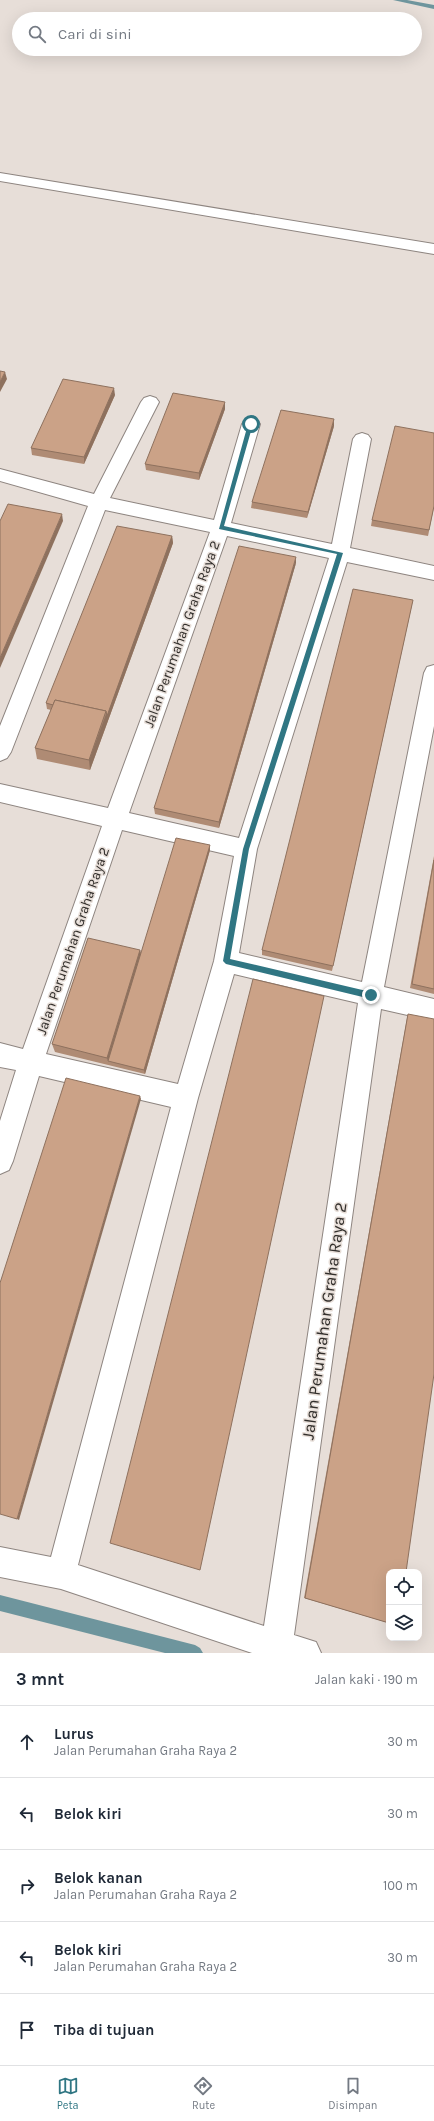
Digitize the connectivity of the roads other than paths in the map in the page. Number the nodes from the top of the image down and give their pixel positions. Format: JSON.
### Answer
{"nodes":[{"id":1,"x":0,"y":178,"type":"edge"},
{"id":2,"x":434,"y":249,"type":"edge"},
{"id":3,"x":150,"y":402,"type":"dead end"},
{"id":4,"x":251,"y":424,"type":"dead end"},
{"id":5,"x":362,"y":439,"type":"dead end"},
{"id":6,"x":0,"y":475,"type":"edge"},
{"id":7,"x":98,"y":502,"type":"junction"},
{"id":8,"x":221,"y":527,"type":"junction"},
{"id":9,"x":340,"y":553,"type":"junction"},
{"id":10,"x":434,"y":573,"type":"edge"},
{"id":11,"x":434,"y":673,"type":"edge"},
{"id":12,"x":0,"y":752,"type":"edge"},
{"id":13,"x":0,"y":793,"type":"edge"},
{"id":14,"x":115,"y":820,"type":"junction"},
{"id":15,"x":246,"y":849,"type":"junction"},
{"id":16,"x":226,"y":961,"type":"junction"},
{"id":17,"x":371,"y":995,"type":"junction"},
{"id":18,"x":434,"y":1010,"type":"edge"},
{"id":19,"x":0,"y":1054,"type":"edge"},
{"id":20,"x":31,"y":1062,"type":"junction"},
{"id":21,"x":186,"y":1098,"type":"junction"},
{"id":22,"x":0,"y":1161,"type":"edge"},
{"id":23,"x":0,"y":1562,"type":"edge"},
{"id":24,"x":61,"y":1574,"type":"junction"},
{"id":25,"x":277,"y":1646,"type":"junction"},
{"id":26,"x":305,"y":1653,"type":"edge"}],
"edges":[{"from":1,"to":2,"type":"street"},
{"from":3,"to":7,"type":"street"},
{"from":4,"to":8,"type":"street","name":"Jalan Perumahan Graha Raya 2"},
{"from":5,"to":9,"type":"street"},
{"from":6,"to":7,"type":"street"},
{"from":7,"to":8,"type":"street"},
{"from":7,"to":12,"type":"street"},
{"from":8,"to":9,"type":"street"},
{"from":8,"to":14,"type":"street","name":"Jalan Perumahan Graha Raya 2"},
{"from":9,"to":10,"type":"street"},
{"from":9,"to":15,"type":"street"},
{"from":11,"to":17,"type":"street","name":"Jalan Perumahan Graha Raya 2"},
{"from":13,"to":14,"type":"street"},
{"from":14,"to":15,"type":"street"},
{"from":14,"to":20,"type":"street","name":"Jalan Perumahan Graha Raya 2"},
{"from":15,"to":16,"type":"street"},
{"from":16,"to":17,"type":"street"},
{"from":16,"to":21,"type":"street"},
{"from":17,"to":18,"type":"street"},
{"from":17,"to":25,"type":"street","name":"Jalan Perumahan Graha Raya 2"},
{"from":19,"to":20,"type":"street"},
{"from":20,"to":21,"type":"street"},
{"from":20,"to":22,"type":"street","name":"Jalan Perumahan Graha Raya 2"},
{"from":21,"to":24,"type":"street"},
{"from":23,"to":24,"type":"street"},
{"from":24,"to":25,"type":"street"},
{"from":25,"to":26,"type":"street"}]}
